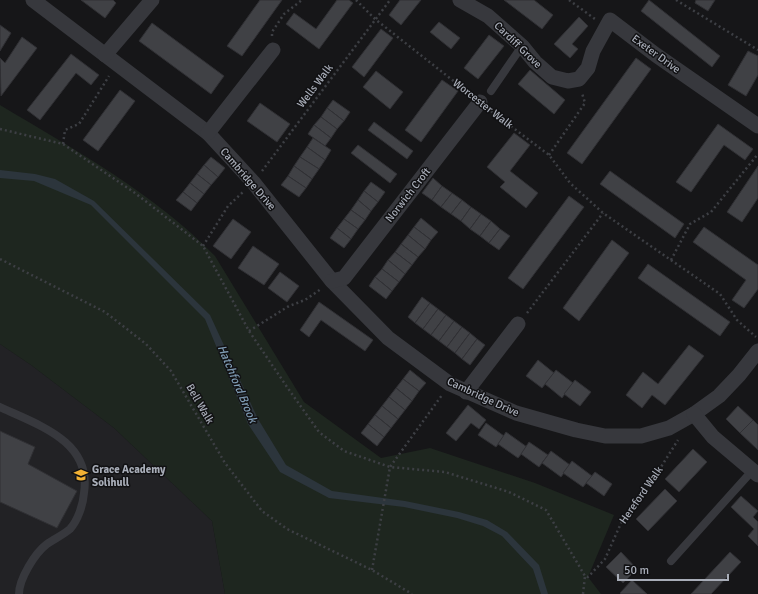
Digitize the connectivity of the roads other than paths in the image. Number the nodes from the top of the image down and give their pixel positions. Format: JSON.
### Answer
{"nodes":[{"id":1,"x":33,"y":0,"type":"edge"},
{"id":2,"x":152,"y":0,"type":"edge"},
{"id":3,"x":460,"y":0,"type":"edge"},
{"id":4,"x":522,"y":46,"type":"junction"},
{"id":5,"x":273,"y":50,"type":"road end"},
{"id":6,"x":111,"y":60,"type":"junction"},
{"id":7,"x":578,"y":79,"type":"joint"},
{"id":8,"x":491,"y":91,"type":"dead end"},
{"id":9,"x":480,"y":102,"type":"road end"},
{"id":10,"x":758,"y":126,"type":"edge"},
{"id":11,"x":208,"y":133,"type":"junction"},
{"id":12,"x":332,"y":281,"type":"junction"},
{"id":13,"x":518,"y":324,"type":"road end"},
{"id":14,"x":758,"y":351,"type":"edge"},
{"id":15,"x":466,"y":392,"type":"junction"},
{"id":16,"x":0,"y":407,"type":"edge"},
{"id":17,"x":694,"y":414,"type":"junction"},
{"id":18,"x":755,"y":473,"type":"edge"},
{"id":19,"x":671,"y":561,"type":"dead end"},
{"id":20,"x":19,"y":594,"type":"edge"}],
"edges":[{"from":1,"to":6,"type":"street","name":"Cambridge Drive"},
{"from":2,"to":6,"type":"street"},
{"from":3,"to":4,"type":"street","name":"Cardiff Grove"},
{"from":4,"to":7,"type":"street","name":"Cardiff Grove"},
{"from":4,"to":8,"type":"lane"},
{"from":5,"to":11,"type":"street"},
{"from":6,"to":11,"type":"street","name":"Cambridge Drive"},
{"from":7,"to":10,"type":"street","name":"Exeter Drive"},
{"from":9,"to":12,"type":"street","name":"Norwich Croft"},
{"from":11,"to":12,"type":"street","name":"Cambridge Drive"},
{"from":12,"to":15,"type":"street","name":"Cambridge Drive"},
{"from":13,"to":15,"type":"street"},
{"from":14,"to":17,"type":"street","name":"Cambridge Drive"},
{"from":15,"to":17,"type":"street","name":"Cambridge Drive"},
{"from":16,"to":20,"type":"lane"},
{"from":17,"to":18,"type":"street"},
{"from":18,"to":19,"type":"lane"}]}
